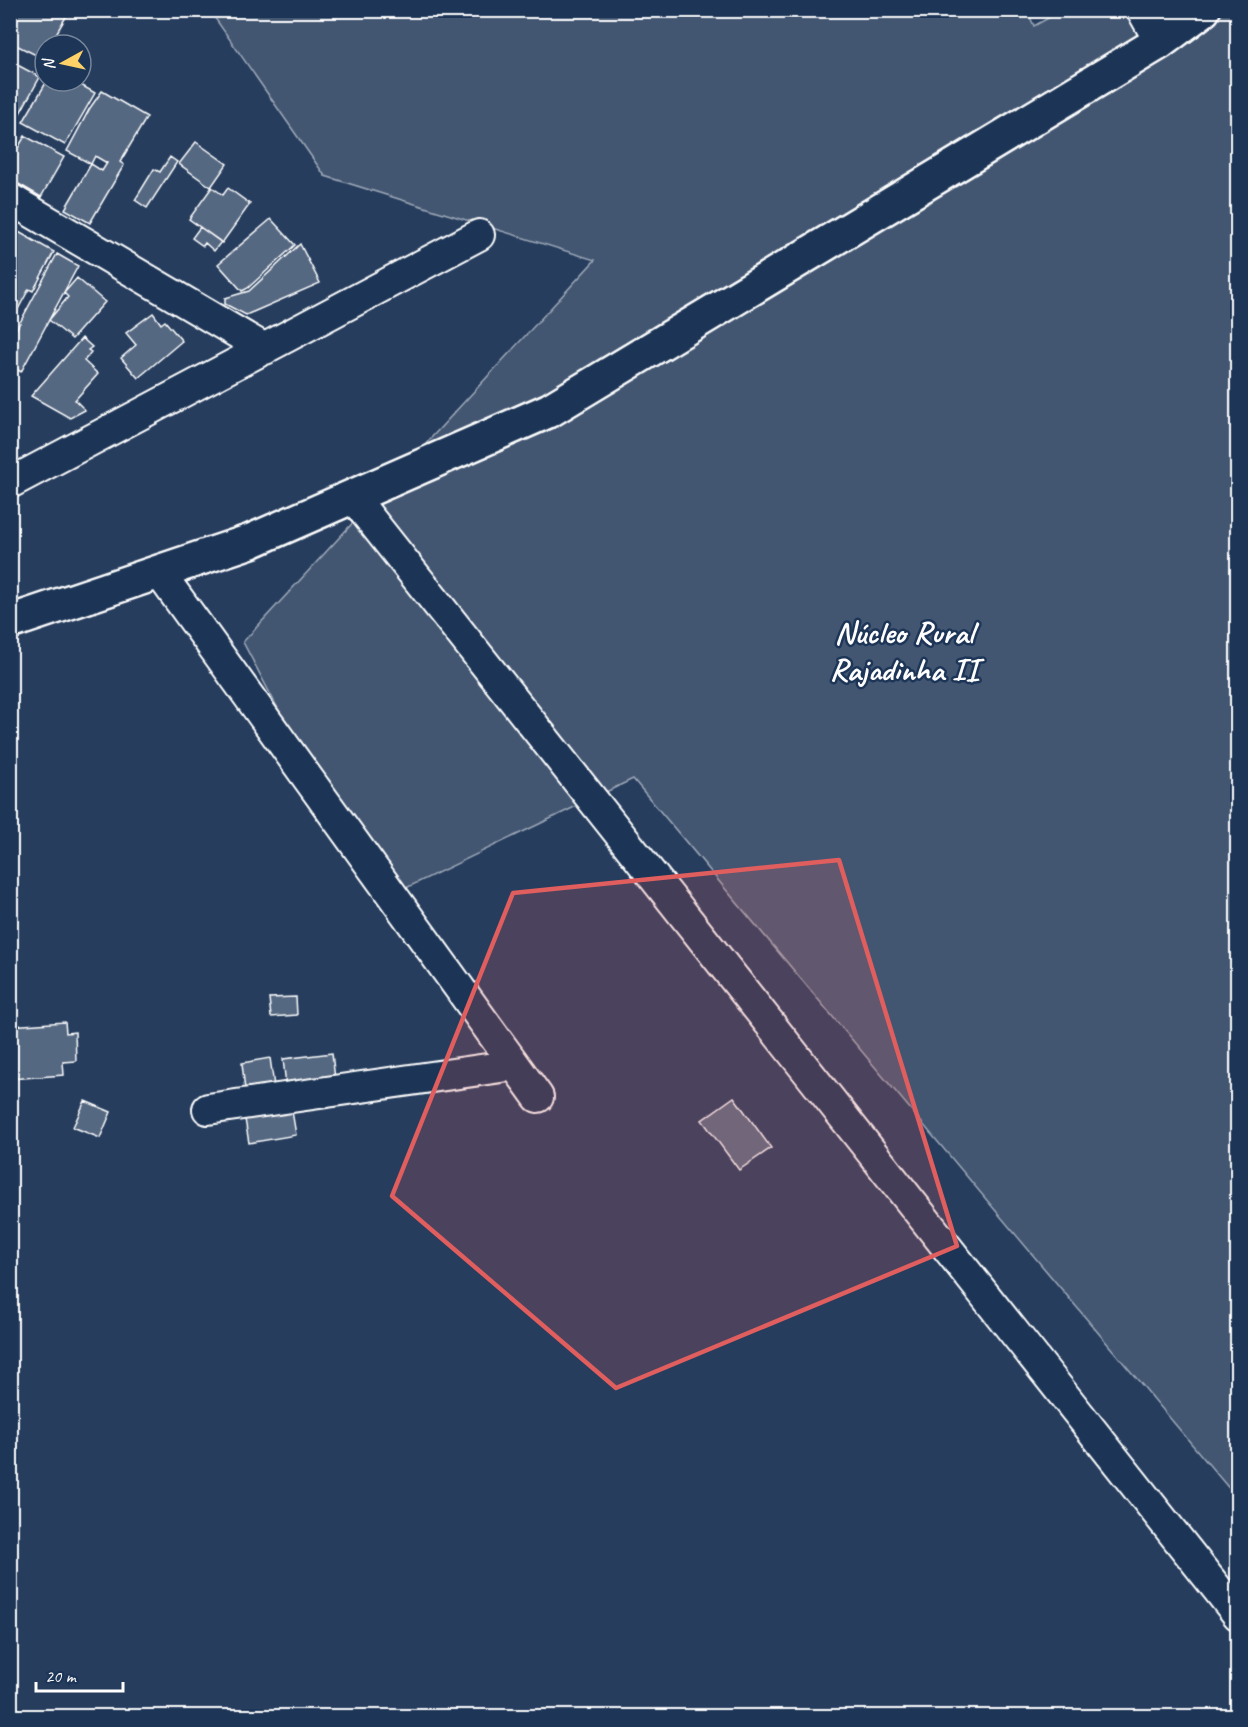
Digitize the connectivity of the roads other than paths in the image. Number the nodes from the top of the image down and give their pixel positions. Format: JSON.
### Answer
{"nodes":[{"id":1,"x":1142,"y":10,"type":"edge"},
{"id":2,"x":1203,"y":10,"type":"edge"},
{"id":3,"x":1160,"y":42,"type":"junction"},
{"id":4,"x":10,"y":199,"type":"edge"},
{"id":5,"x":479,"y":235,"type":"dead end"},
{"id":6,"x":265,"y":349,"type":"junction"},
{"id":7,"x":10,"y":483,"type":"edge"},
{"id":8,"x":352,"y":496,"type":"junction"},
{"id":9,"x":159,"y":572,"type":"junction"},
{"id":10,"x":11,"y":619,"type":"edge"},
{"id":11,"x":515,"y":1065,"type":"junction"},
{"id":12,"x":538,"y":1097,"type":"dead end"},
{"id":13,"x":208,"y":1109,"type":"dead end"},
{"id":14,"x":1238,"y":1615,"type":"edge"}],
"edges":[{"from":1,"to":3,"type":"street"},
{"from":2,"to":3,"type":"main road"},
{"from":3,"to":8,"type":"main road"},
{"from":4,"to":6,"type":"street"},
{"from":5,"to":6,"type":"street"},
{"from":6,"to":7,"type":"street"},
{"from":8,"to":9,"type":"main road"},
{"from":8,"to":14,"type":"street"},
{"from":9,"to":10,"type":"main road"},
{"from":9,"to":11,"type":"street"},
{"from":11,"to":12,"type":"street"},
{"from":11,"to":13,"type":"street"}]}
